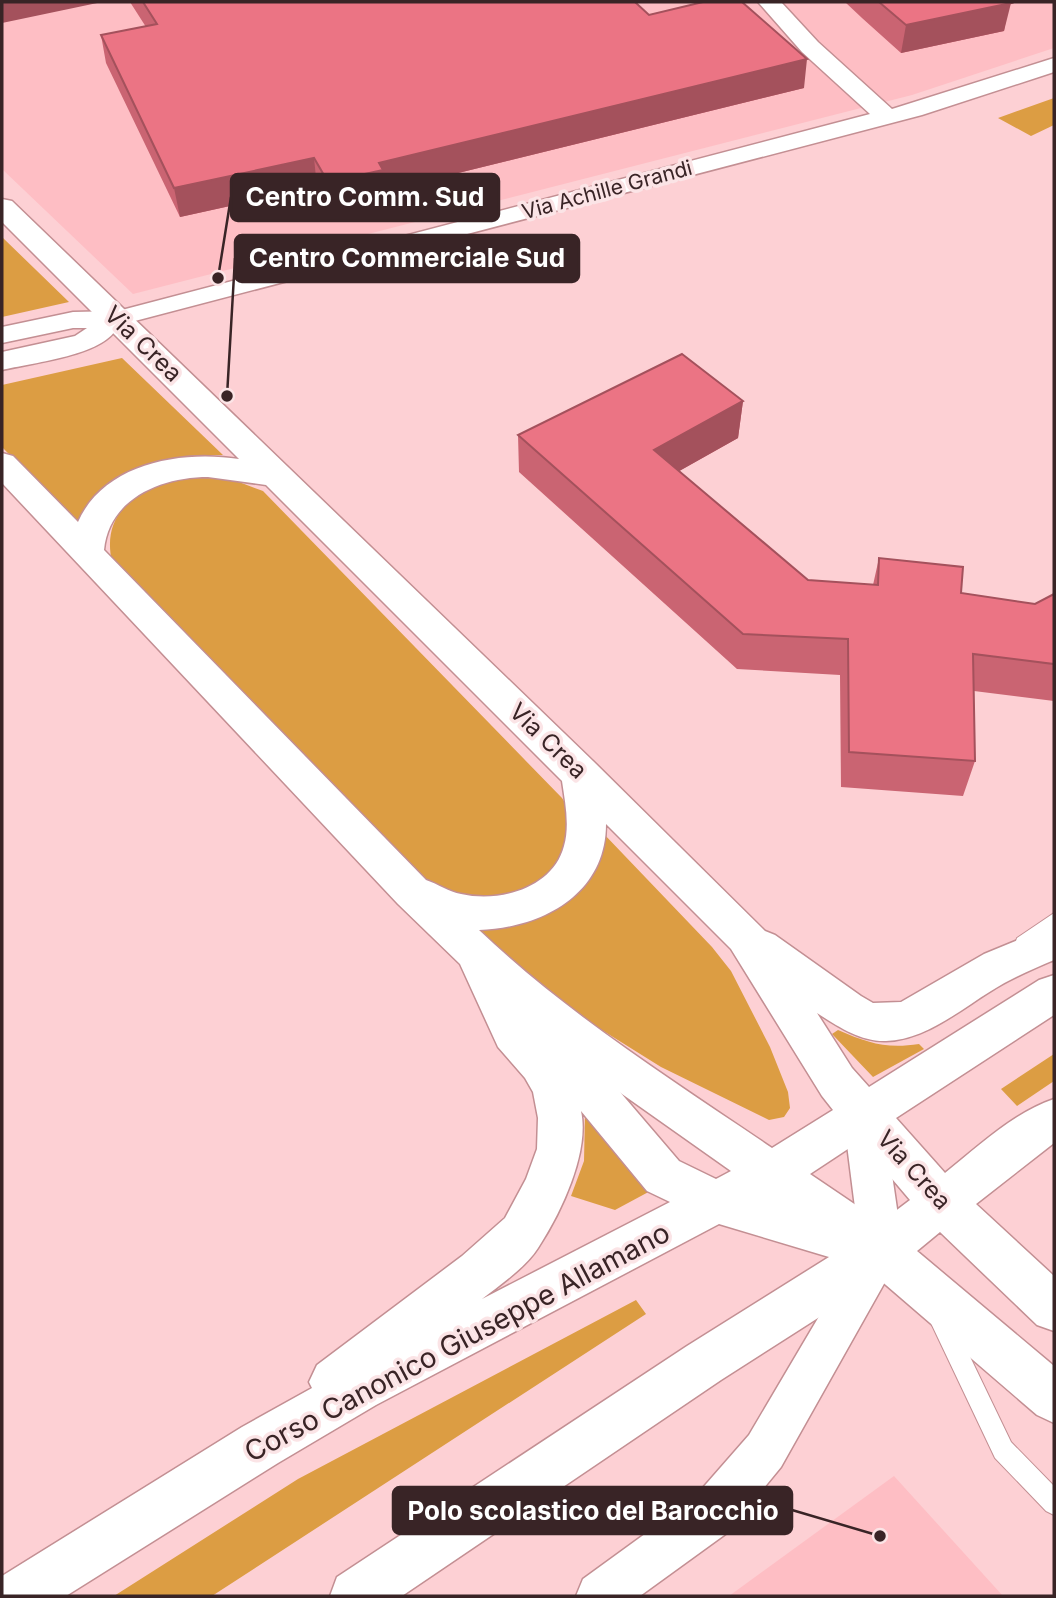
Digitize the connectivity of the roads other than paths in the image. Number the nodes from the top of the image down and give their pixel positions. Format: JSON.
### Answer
{"nodes":[{"id":1,"x":769,"y":2,"type":"edge"},
{"id":2,"x":1054,"y":65,"type":"edge"},
{"id":3,"x":887,"y":117,"type":"junction"},
{"id":4,"x":2,"y":207,"type":"edge"},
{"id":5,"x":118,"y":320,"type":"junction"},
{"id":6,"x":2,"y":335,"type":"edge"},
{"id":7,"x":2,"y":361,"type":"edge"},
{"id":8,"x":6,"y":471,"type":"edge"},
{"id":9,"x":278,"y":477,"type":"junction"},
{"id":10,"x":87,"y":554,"type":"junction"},
{"id":11,"x":579,"y":771,"type":"junction"},
{"id":12,"x":412,"y":892,"type":"junction"},
{"id":13,"x":1054,"y":921,"type":"edge"},
{"id":14,"x":746,"y":937,"type":"junction"},
{"id":15,"x":1054,"y":942,"type":"edge"},
{"id":16,"x":473,"y":951,"type":"junction"},
{"id":17,"x":991,"y":970,"type":"junction"},
{"id":18,"x":1054,"y":993,"type":"edge"},
{"id":19,"x":533,"y":1002,"type":"junction"},
{"id":20,"x":863,"y":1113,"type":"junction"},
{"id":21,"x":1054,"y":1119,"type":"edge"},
{"id":22,"x":774,"y":1172,"type":"junction"},
{"id":23,"x":719,"y":1203,"type":"junction"},
{"id":24,"x":942,"y":1203,"type":"junction"},
{"id":25,"x":882,"y":1250,"type":"junction"},
{"id":26,"x":928,"y":1293,"type":"junction"},
{"id":27,"x":1054,"y":1308,"type":"edge"},
{"id":28,"x":1054,"y":1398,"type":"edge"},
{"id":29,"x":260,"y":1445,"type":"junction"},
{"id":30,"x":1054,"y":1503,"type":"edge"},
{"id":31,"x":18,"y":1596,"type":"edge"},
{"id":32,"x":356,"y":1596,"type":"edge"},
{"id":33,"x":600,"y":1596,"type":"edge"}],
"edges":[{"from":1,"to":3,"type":"street"},
{"from":2,"to":3,"type":"street","name":"Via Achille Grandi"},
{"from":3,"to":5,"type":"street","name":"Via Achille Grandi"},
{"from":4,"to":5,"type":"street","name":"Via Crea"},
{"from":5,"to":6,"type":"street"},
{"from":5,"to":7,"type":"street"},
{"from":5,"to":9,"type":"street","name":"Via Crea"},
{"from":8,"to":10,"type":"street"},
{"from":9,"to":10,"type":"street"},
{"from":9,"to":11,"type":"street","name":"Via Crea"},
{"from":10,"to":12,"type":"street"},
{"from":11,"to":12,"type":"street"},
{"from":11,"to":14,"type":"street","name":"Via Crea"},
{"from":12,"to":16,"type":"street"},
{"from":13,"to":17,"type":"lane"},
{"from":14,"to":17,"type":"street"},
{"from":14,"to":20,"type":"street","name":"Via Crea"},
{"from":15,"to":17,"type":"street"},
{"from":16,"to":19,"type":"street"},
{"from":16,"to":29,"type":"street"},
{"from":18,"to":20,"type":"street","name":"Corso Canonico Giuseppe Allamano"},
{"from":19,"to":22,"type":"street"},
{"from":19,"to":23,"type":"street"},
{"from":20,"to":22,"type":"street","name":"Corso Canonico Giuseppe Allamano"},
{"from":20,"to":24,"type":"street","name":"Via Crea"},
{"from":20,"to":25,"type":"street"},
{"from":21,"to":24,"type":"street"},
{"from":22,"to":23,"type":"street","name":"Corso Canonico Giuseppe Allamano"},
{"from":22,"to":25,"type":"street"},
{"from":23,"to":25,"type":"street"},
{"from":23,"to":29,"type":"street","name":"Corso Canonico Giuseppe Allamano"},
{"from":24,"to":25,"type":"street"},
{"from":24,"to":27,"type":"street","name":"Via Crea"},
{"from":25,"to":26,"type":"street"},
{"from":25,"to":32,"type":"street"},
{"from":25,"to":33,"type":"street"},
{"from":26,"to":28,"type":"street"},
{"from":26,"to":30,"type":"lane"},
{"from":29,"to":31,"type":"street","name":"Corso Canonico Giuseppe Allamano"}]}
